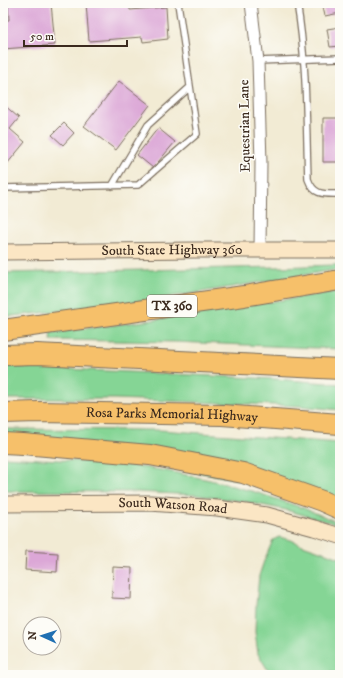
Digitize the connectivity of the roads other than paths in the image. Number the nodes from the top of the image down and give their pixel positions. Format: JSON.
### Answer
{"nodes":[{"id":1,"x":178,"y":3,"type":"edge"},
{"id":2,"x":251,"y":3,"type":"edge"},
{"id":3,"x":297,"y":3,"type":"edge"},
{"id":4,"x":340,"y":58,"type":"edge"},
{"id":5,"x":303,"y":59,"type":"junction"},
{"id":6,"x":258,"y":61,"type":"junction"},
{"id":7,"x":190,"y":87,"type":"junction"},
{"id":8,"x":112,"y":186,"type":"junction"},
{"id":9,"x":3,"y":188,"type":"edge"},
{"id":10,"x":340,"y":194,"type":"edge"},
{"id":11,"x":260,"y":249,"type":"junction"},
{"id":12,"x":340,"y":250,"type":"edge"},
{"id":13,"x":3,"y":252,"type":"edge"},
{"id":14,"x":340,"y":280,"type":"edge"},
{"id":15,"x":3,"y":330,"type":"edge"},
{"id":16,"x":3,"y":355,"type":"edge"},
{"id":17,"x":340,"y":369,"type":"edge"},
{"id":18,"x":3,"y":413,"type":"edge"},
{"id":19,"x":340,"y":424,"type":"edge"},
{"id":20,"x":3,"y":443,"type":"edge"},
{"id":21,"x":3,"y":504,"type":"edge"},
{"id":22,"x":340,"y":509,"type":"edge"},
{"id":23,"x":340,"y":536,"type":"edge"}],
"edges":[{"from":1,"to":7,"type":"lane"},
{"from":2,"to":6,"type":"street","name":"Equestrian Lane"},
{"from":3,"to":5,"type":"lane"},
{"from":4,"to":5,"type":"lane"},
{"from":5,"to":6,"type":"lane"},
{"from":5,"to":10,"type":"lane"},
{"from":6,"to":11,"type":"street","name":"Equestrian Lane"},
{"from":7,"to":8,"type":"lane"},
{"from":7,"to":8,"type":"lane"},
{"from":8,"to":9,"type":"lane"},
{"from":11,"to":12,"type":"main road","name":"South State Highway 360"},
{"from":11,"to":13,"type":"main road","name":"South State Highway 360"},
{"from":14,"to":15,"type":"highway","number":"TX 360"},
{"from":16,"to":17,"type":"highway"},
{"from":18,"to":19,"type":"highway","name":"Rosa Parks Memorial Highway"},
{"from":20,"to":22,"type":"highway"},
{"from":21,"to":23,"type":"main road","name":"South Watson Road"}]}
